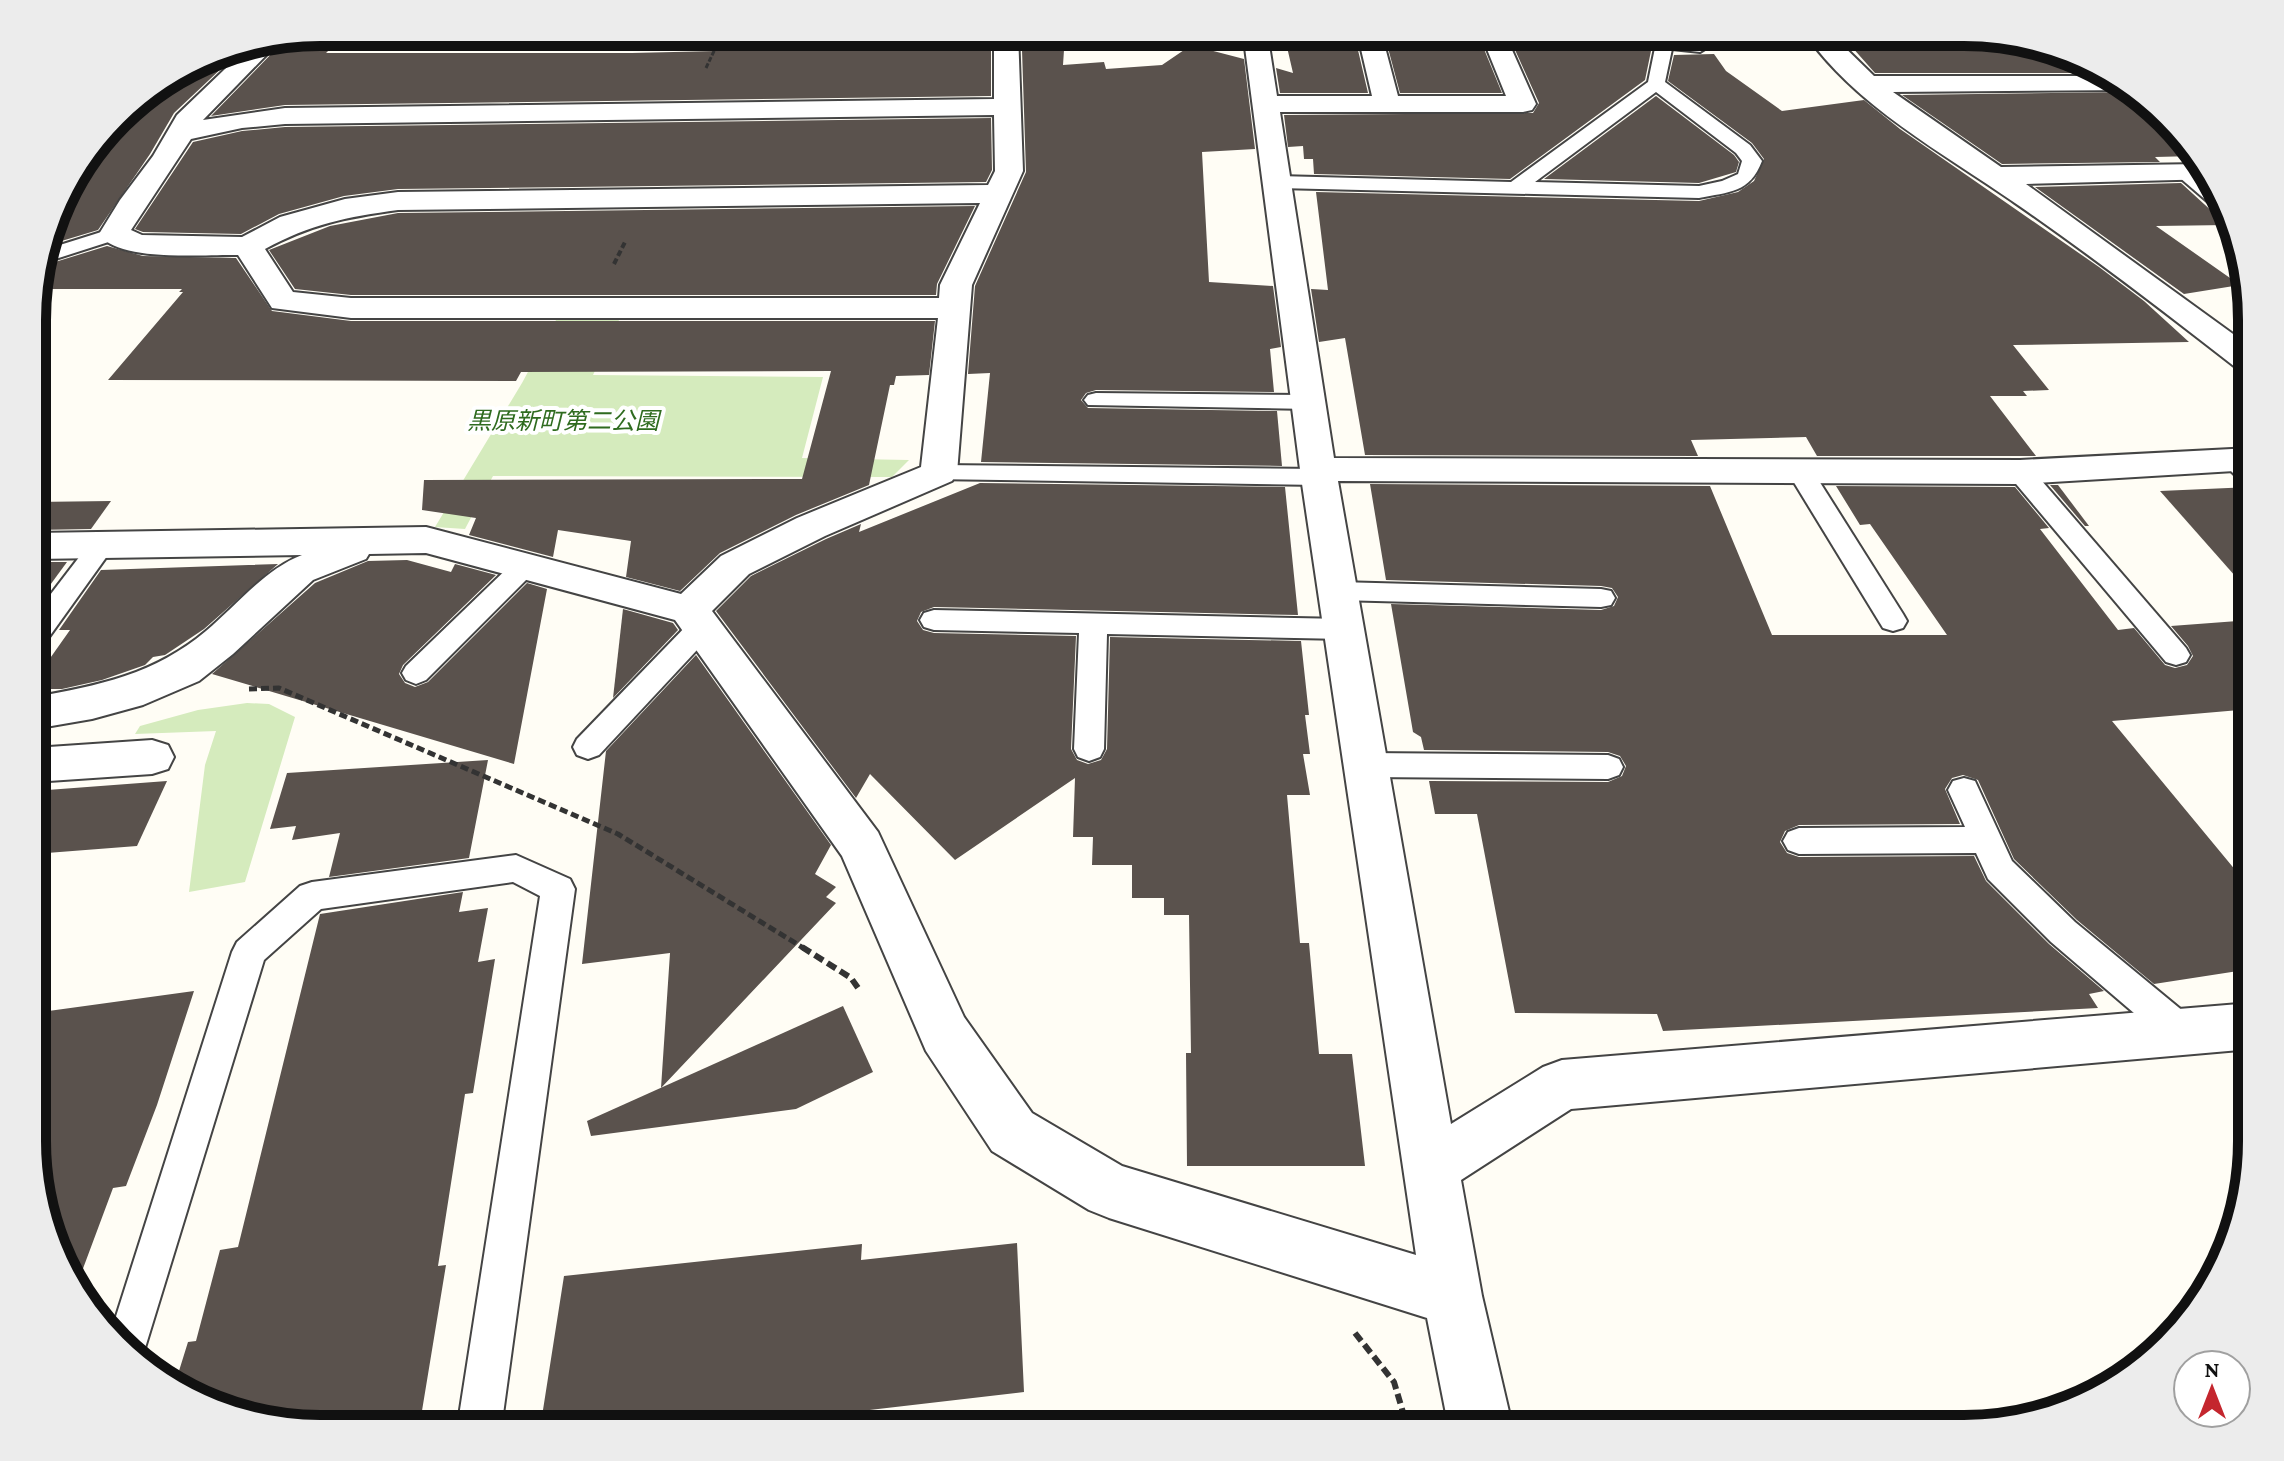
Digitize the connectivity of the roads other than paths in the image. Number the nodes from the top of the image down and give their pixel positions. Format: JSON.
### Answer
{"nodes":[{"id":1,"x":1257,"y":46,"type":"edge"},
{"id":2,"x":1373,"y":46,"type":"edge"},
{"id":3,"x":1498,"y":46,"type":"edge"},
{"id":4,"x":1664,"y":46,"type":"edge"},
{"id":5,"x":1685,"y":46,"type":"edge"},
{"id":6,"x":1828,"y":46,"type":"edge"},
{"id":7,"x":1006,"y":47,"type":"edge"},
{"id":8,"x":1700,"y":47,"type":"dead end"},
{"id":9,"x":254,"y":54,"type":"edge"},
{"id":10,"x":1656,"y":84,"type":"junction"},
{"id":11,"x":1869,"y":84,"type":"junction"},
{"id":12,"x":2102,"y":84,"type":"edge"},
{"id":13,"x":1266,"y":104,"type":"junction"},
{"id":14,"x":1387,"y":104,"type":"junction"},
{"id":15,"x":1006,"y":107,"type":"junction"},
{"id":16,"x":179,"y":133,"type":"junction"},
{"id":17,"x":2194,"y":172,"type":"edge"},
{"id":18,"x":1996,"y":176,"type":"junction"},
{"id":19,"x":1278,"y":182,"type":"junction"},
{"id":20,"x":1516,"y":187,"type":"junction"},
{"id":21,"x":998,"y":194,"type":"junction"},
{"id":22,"x":114,"y":234,"type":"junction"},
{"id":23,"x":248,"y":246,"type":"junction"},
{"id":24,"x":55,"y":254,"type":"edge"},
{"id":25,"x":955,"y":308,"type":"junction"},
{"id":26,"x":2237,"y":352,"type":"edge"},
{"id":27,"x":1096,"y":400,"type":"dead end"},
{"id":28,"x":1309,"y":402,"type":"junction"},
{"id":29,"x":2237,"y":465,"type":"edge"},
{"id":30,"x":1800,"y":471,"type":"junction"},
{"id":31,"x":2020,"y":472,"type":"junction"},
{"id":32,"x":939,"y":473,"type":"junction"},
{"id":33,"x":1319,"y":473,"type":"junction"},
{"id":34,"x":387,"y":540,"type":"junction"},
{"id":35,"x":102,"y":545,"type":"junction"},
{"id":36,"x":46,"y":546,"type":"edge"},
{"id":37,"x":526,"y":565,"type":"junction"},
{"id":38,"x":1601,"y":598,"type":"dead end"},
{"id":39,"x":1341,"y":610,"type":"junction"},
{"id":40,"x":695,"y":619,"type":"junction"},
{"id":41,"x":934,"y":620,"type":"dead end"},
{"id":42,"x":46,"y":621,"type":"edge"},
{"id":43,"x":1893,"y":621,"type":"dead end"},
{"id":44,"x":1093,"y":624,"type":"junction"},
{"id":45,"x":2176,"y":655,"type":"dead end"},
{"id":46,"x":416,"y":673,"type":"dead end"},
{"id":47,"x":46,"y":711,"type":"edge"},
{"id":48,"x":588,"y":747,"type":"dead end"},
{"id":49,"x":1089,"y":749,"type":"dead end"},
{"id":50,"x":152,"y":757,"type":"dead end"},
{"id":51,"x":46,"y":764,"type":"edge"},
{"id":52,"x":1365,"y":765,"type":"junction"},
{"id":53,"x":1608,"y":767,"type":"dead end"},
{"id":54,"x":1964,"y":790,"type":"dead end"},
{"id":55,"x":1986,"y":840,"type":"junction"},
{"id":56,"x":1799,"y":841,"type":"dead end"},
{"id":57,"x":2237,"y":1027,"type":"edge"},
{"id":58,"x":2182,"y":1032,"type":"junction"},
{"id":59,"x":1431,"y":1168,"type":"junction"},
{"id":60,"x":1452,"y":1296,"type":"junction"},
{"id":61,"x":129,"y":1338,"type":"edge"},
{"id":62,"x":1478,"y":1414,"type":"edge"},
{"id":63,"x":481,"y":1415,"type":"edge"}],
"edges":[{"from":1,"to":13,"type":"street"},
{"from":2,"to":14,"type":"street"},
{"from":3,"to":14,"type":"street"},
{"from":4,"to":10,"type":"lane"},
{"from":5,"to":8,"type":"lane"},
{"from":6,"to":11,"type":"street"},
{"from":7,"to":15,"type":"street"},
{"from":9,"to":16,"type":"street"},
{"from":10,"to":20,"type":"lane"},
{"from":10,"to":20,"type":"lane"},
{"from":11,"to":12,"type":"street"},
{"from":11,"to":18,"type":"street"},
{"from":13,"to":14,"type":"street"},
{"from":13,"to":19,"type":"street"},
{"from":15,"to":16,"type":"street"},
{"from":15,"to":21,"type":"street"},
{"from":16,"to":22,"type":"street"},
{"from":17,"to":18,"type":"street"},
{"from":18,"to":26,"type":"street"},
{"from":19,"to":20,"type":"lane"},
{"from":19,"to":28,"type":"street"},
{"from":21,"to":23,"type":"street"},
{"from":21,"to":25,"type":"street"},
{"from":22,"to":23,"type":"street"},
{"from":22,"to":24,"type":"lane"},
{"from":23,"to":25,"type":"street"},
{"from":25,"to":32,"type":"street"},
{"from":27,"to":28,"type":"lane"},
{"from":28,"to":33,"type":"street"},
{"from":29,"to":31,"type":"street"},
{"from":30,"to":31,"type":"street"},
{"from":30,"to":33,"type":"street"},
{"from":30,"to":43,"type":"lane"},
{"from":31,"to":45,"type":"lane"},
{"from":32,"to":33,"type":"lane"},
{"from":32,"to":40,"type":"street"},
{"from":33,"to":39,"type":"street"},
{"from":34,"to":35,"type":"street"},
{"from":34,"to":37,"type":"street"},
{"from":34,"to":47,"type":"street"},
{"from":35,"to":36,"type":"street"},
{"from":35,"to":42,"type":"lane"},
{"from":37,"to":40,"type":"street"},
{"from":37,"to":46,"type":"lane"},
{"from":38,"to":39,"type":"lane"},
{"from":39,"to":44,"type":"lane"},
{"from":39,"to":52,"type":"street"},
{"from":40,"to":48,"type":"lane"},
{"from":40,"to":60,"type":"street"},
{"from":41,"to":44,"type":"lane"},
{"from":44,"to":49,"type":"lane"},
{"from":50,"to":51,"type":"street"},
{"from":52,"to":53,"type":"lane"},
{"from":52,"to":59,"type":"street"},
{"from":54,"to":55,"type":"lane"},
{"from":55,"to":56,"type":"lane"},
{"from":55,"to":58,"type":"lane"},
{"from":57,"to":58,"type":"street"},
{"from":58,"to":59,"type":"street"},
{"from":59,"to":60,"type":"street"},
{"from":60,"to":62,"type":"street"},
{"from":61,"to":63,"type":"lane"}]}
